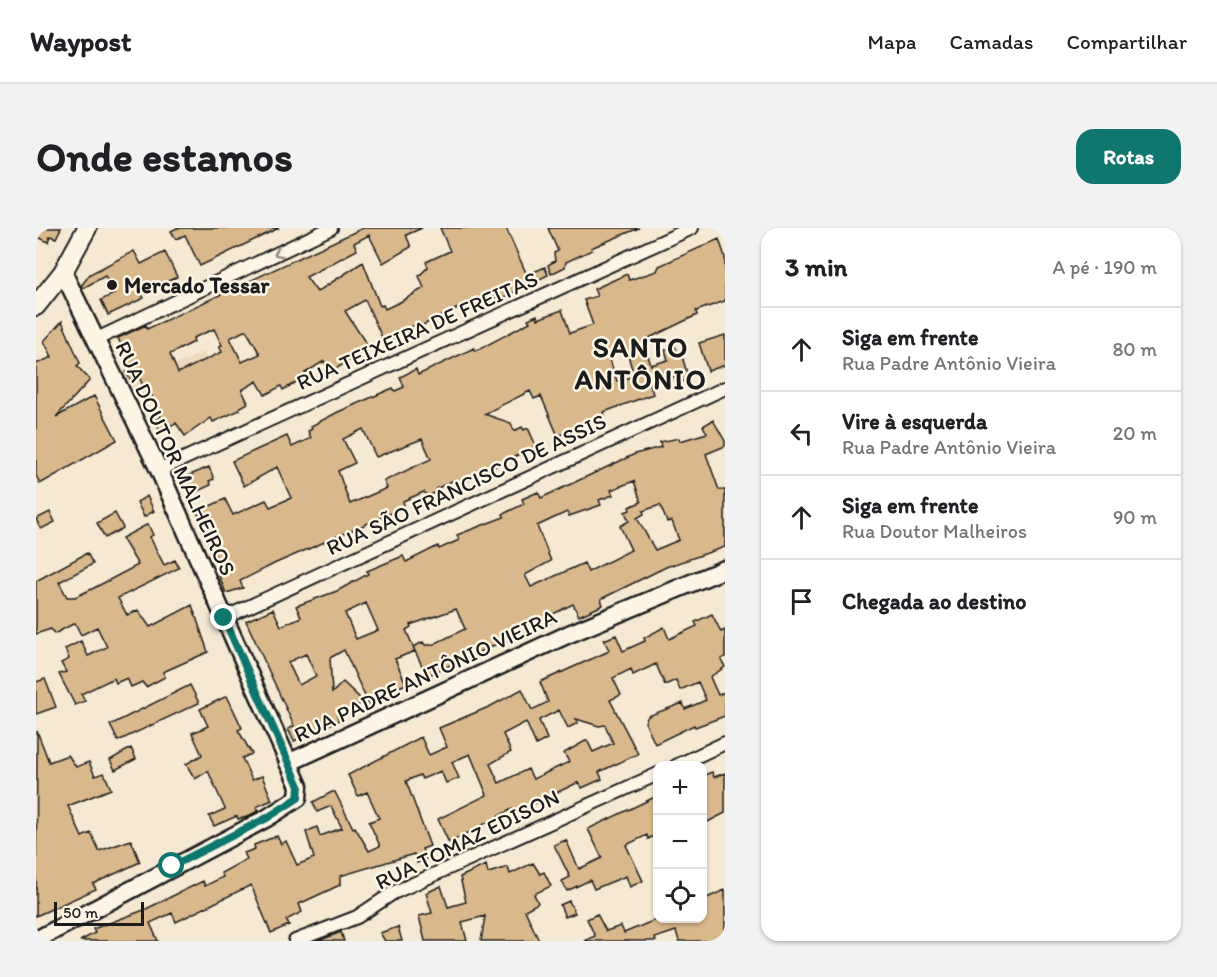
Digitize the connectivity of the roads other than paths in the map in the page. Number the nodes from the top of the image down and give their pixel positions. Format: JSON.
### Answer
{"nodes":[{"id":1,"x":87,"y":228,"type":"edge"},
{"id":2,"x":331,"y":228,"type":"edge"},
{"id":3,"x":692,"y":228,"type":"edge"},
{"id":4,"x":63,"y":273,"type":"junction"},
{"id":5,"x":36,"y":306,"type":"edge"},
{"id":6,"x":97,"y":339,"type":"junction"},
{"id":7,"x":725,"y":388,"type":"edge"},
{"id":8,"x":159,"y":470,"type":"junction"},
{"id":9,"x":725,"y":569,"type":"edge"},
{"id":10,"x":224,"y":618,"type":"junction"},
{"id":11,"x":725,"y":743,"type":"edge"},
{"id":12,"x":685,"y":761,"type":"edge"},
{"id":13,"x":288,"y":763,"type":"junction"},
{"id":14,"x":653,"y":776,"type":"edge"},
{"id":15,"x":36,"y":940,"type":"edge"},
{"id":16,"x":295,"y":941,"type":"edge"}],
"edges":[{"from":1,"to":4,"type":"main road"},
{"from":2,"to":6,"type":"street","one_way":true},
{"from":3,"to":8,"type":"street","name":"RUA TEIXEIRA DE FREITAS"},
{"from":4,"to":5,"type":"main road"},
{"from":4,"to":6,"type":"street","name":"RUA DOUTOR MALHEIROS"},
{"from":6,"to":8,"type":"street","name":"RUA DOUTOR MALHEIROS"},
{"from":7,"to":10,"type":"street","name":"RUA SÃO FRANCISCO DE ASSIS"},
{"from":8,"to":10,"type":"street","name":"RUA DOUTOR MALHEIROS"},
{"from":9,"to":13,"type":"street","name":"RUA PADRE ANTÔNIO VIEIRA"},
{"from":10,"to":13,"type":"street","name":"RUA DOUTOR MALHEIROS"},
{"from":11,"to":12,"type":"street"},
{"from":13,"to":15,"type":"street","name":"RUA PADRE ANTÔNIO VIEIRA"},
{"from":14,"to":16,"type":"street","name":"RUA TOMAZ EDISON"}]}
